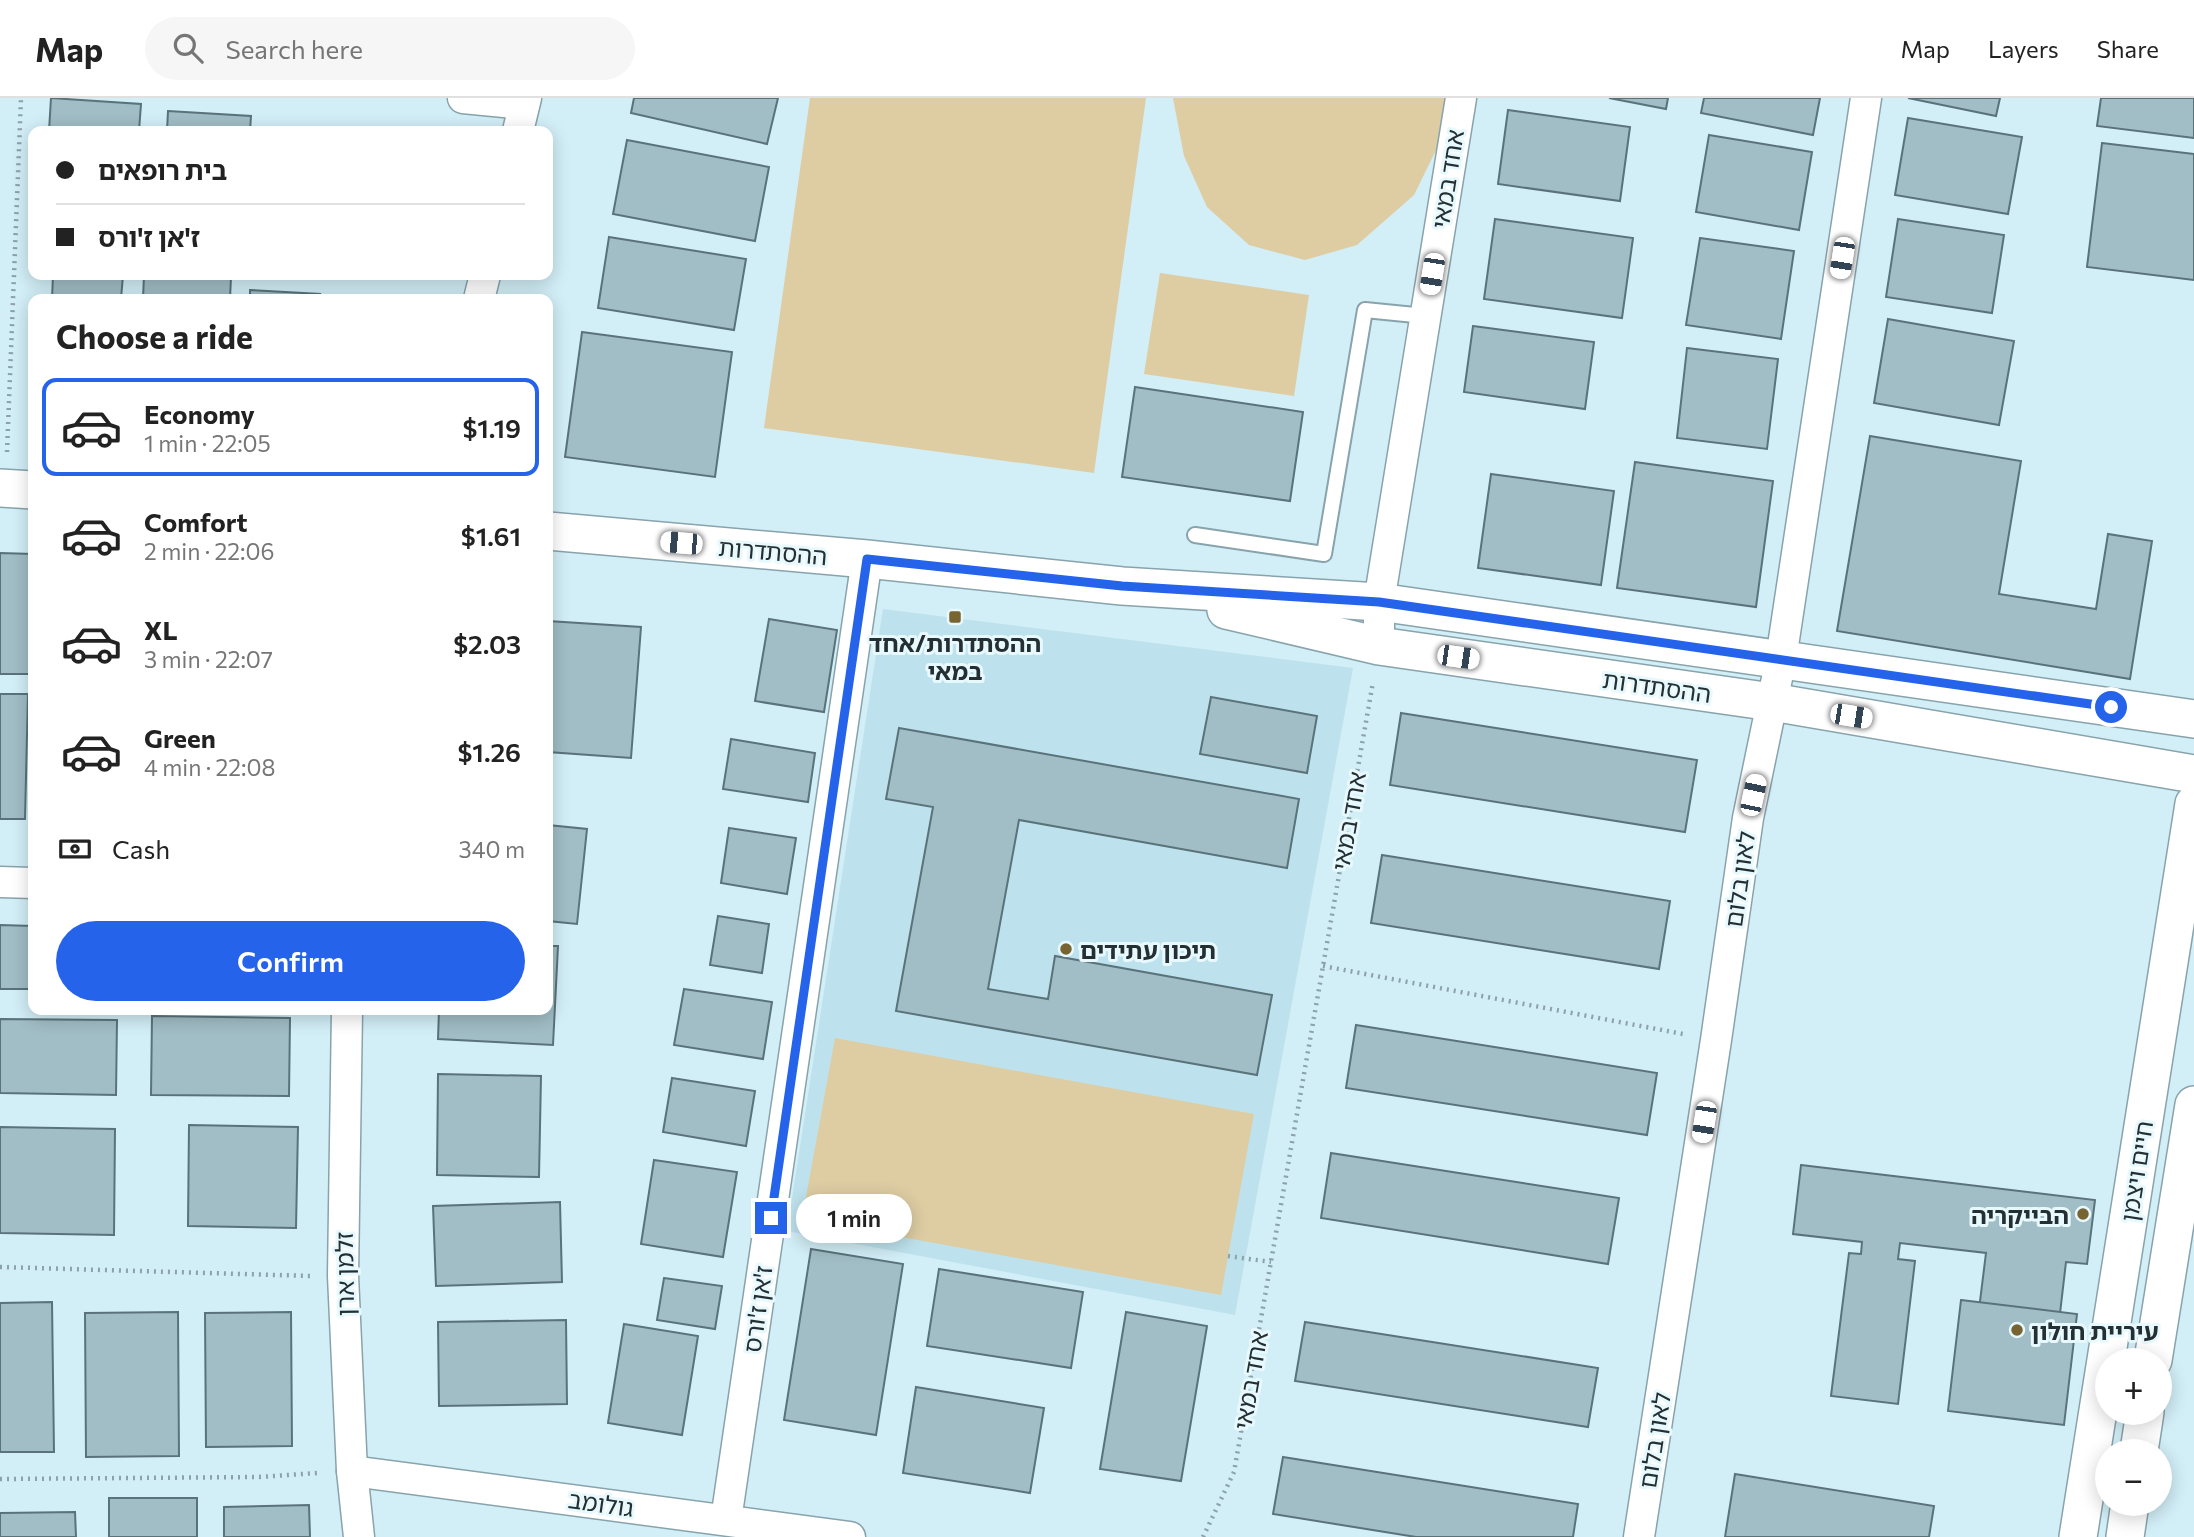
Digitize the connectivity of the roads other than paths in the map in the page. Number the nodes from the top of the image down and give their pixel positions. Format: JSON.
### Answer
{"nodes":[{"id":1,"x":463,"y":98,"type":"edge"},
{"id":2,"x":1461,"y":98,"type":"edge"},
{"id":3,"x":1866,"y":98,"type":"edge"},
{"id":4,"x":523,"y":111,"type":"edge"},
{"id":5,"x":1425,"y":316,"type":"junction"},
{"id":6,"x":553,"y":531,"type":"edge"},
{"id":7,"x":1195,"y":535,"type":"dead end"},
{"id":8,"x":867,"y":559,"type":"junction"},
{"id":9,"x":1122,"y":586,"type":"junction"},
{"id":10,"x":1379,"y":602,"type":"junction"},
{"id":11,"x":1379,"y":646,"type":"junction"},
{"id":12,"x":1781,"y":659,"type":"junction"},
{"id":13,"x":1772,"y":702,"type":"junction"},
{"id":14,"x":2194,"y":719,"type":"edge"},
{"id":15,"x":2194,"y":774,"type":"edge"},
{"id":16,"x":2194,"y":804,"type":"edge"},
{"id":17,"x":0,"y":882,"type":"edge"},
{"id":18,"x":28,"y":883,"type":"edge"},
{"id":19,"x":347,"y":1015,"type":"edge"},
{"id":20,"x":2194,"y":1105,"type":"edge"},
{"id":21,"x":2155,"y":1348,"type":"edge"},
{"id":22,"x":352,"y":1471,"type":"junction"},
{"id":23,"x":2128,"y":1516,"type":"edge"},
{"id":24,"x":726,"y":1520,"type":"junction"},
{"id":25,"x":359,"y":1537,"type":"edge"},
{"id":26,"x":850,"y":1537,"type":"edge"},
{"id":27,"x":1639,"y":1537,"type":"edge"},
{"id":28,"x":2078,"y":1537,"type":"edge"},
{"id":29,"x":2125,"y":1537,"type":"edge"}],
"edges":[{"from":1,"to":4,"type":"street"},
{"from":2,"to":5,"type":"street","name":"אחד במאי"},
{"from":3,"to":12,"type":"street","name":"לאון בלום"},
{"from":5,"to":7,"type":"lane"},
{"from":5,"to":10,"type":"street","name":"אחד במאי"},
{"from":6,"to":8,"type":"street","name":"ההסתדרות"},
{"from":8,"to":9,"type":"street","name":"ההסתדרות"},
{"from":8,"to":24,"type":"street","name":"ז'אן ז'ורס"},
{"from":9,"to":10,"type":"street","name":"ההסתדרות"},
{"from":9,"to":11,"type":"street","name":"ההסתדרות"},
{"from":10,"to":11,"type":"street","name":"אחד במאי"},
{"from":10,"to":12,"type":"street","name":"ההסתדרות"},
{"from":11,"to":13,"type":"street","name":"ההסתדרות"},
{"from":12,"to":13,"type":"street","name":"לאון בלום"},
{"from":12,"to":14,"type":"street","name":"ההסתדרות"},
{"from":13,"to":15,"type":"street","name":"ההסתדרות"},
{"from":13,"to":27,"type":"street","name":"לאון בלום"},
{"from":16,"to":28,"type":"street","name":"חיים ויצמן"},
{"from":17,"to":18,"type":"street"},
{"from":19,"to":22,"type":"street","name":"זלמן ארן"},
{"from":20,"to":21,"type":"street","name":"חיים ויצמן"},
{"from":22,"to":24,"type":"street","name":"גולומב"},
{"from":22,"to":25,"type":"street","name":"זלמן ארן"},
{"from":23,"to":29,"type":"street"},
{"from":24,"to":26,"type":"street","name":"גולומב"}]}
